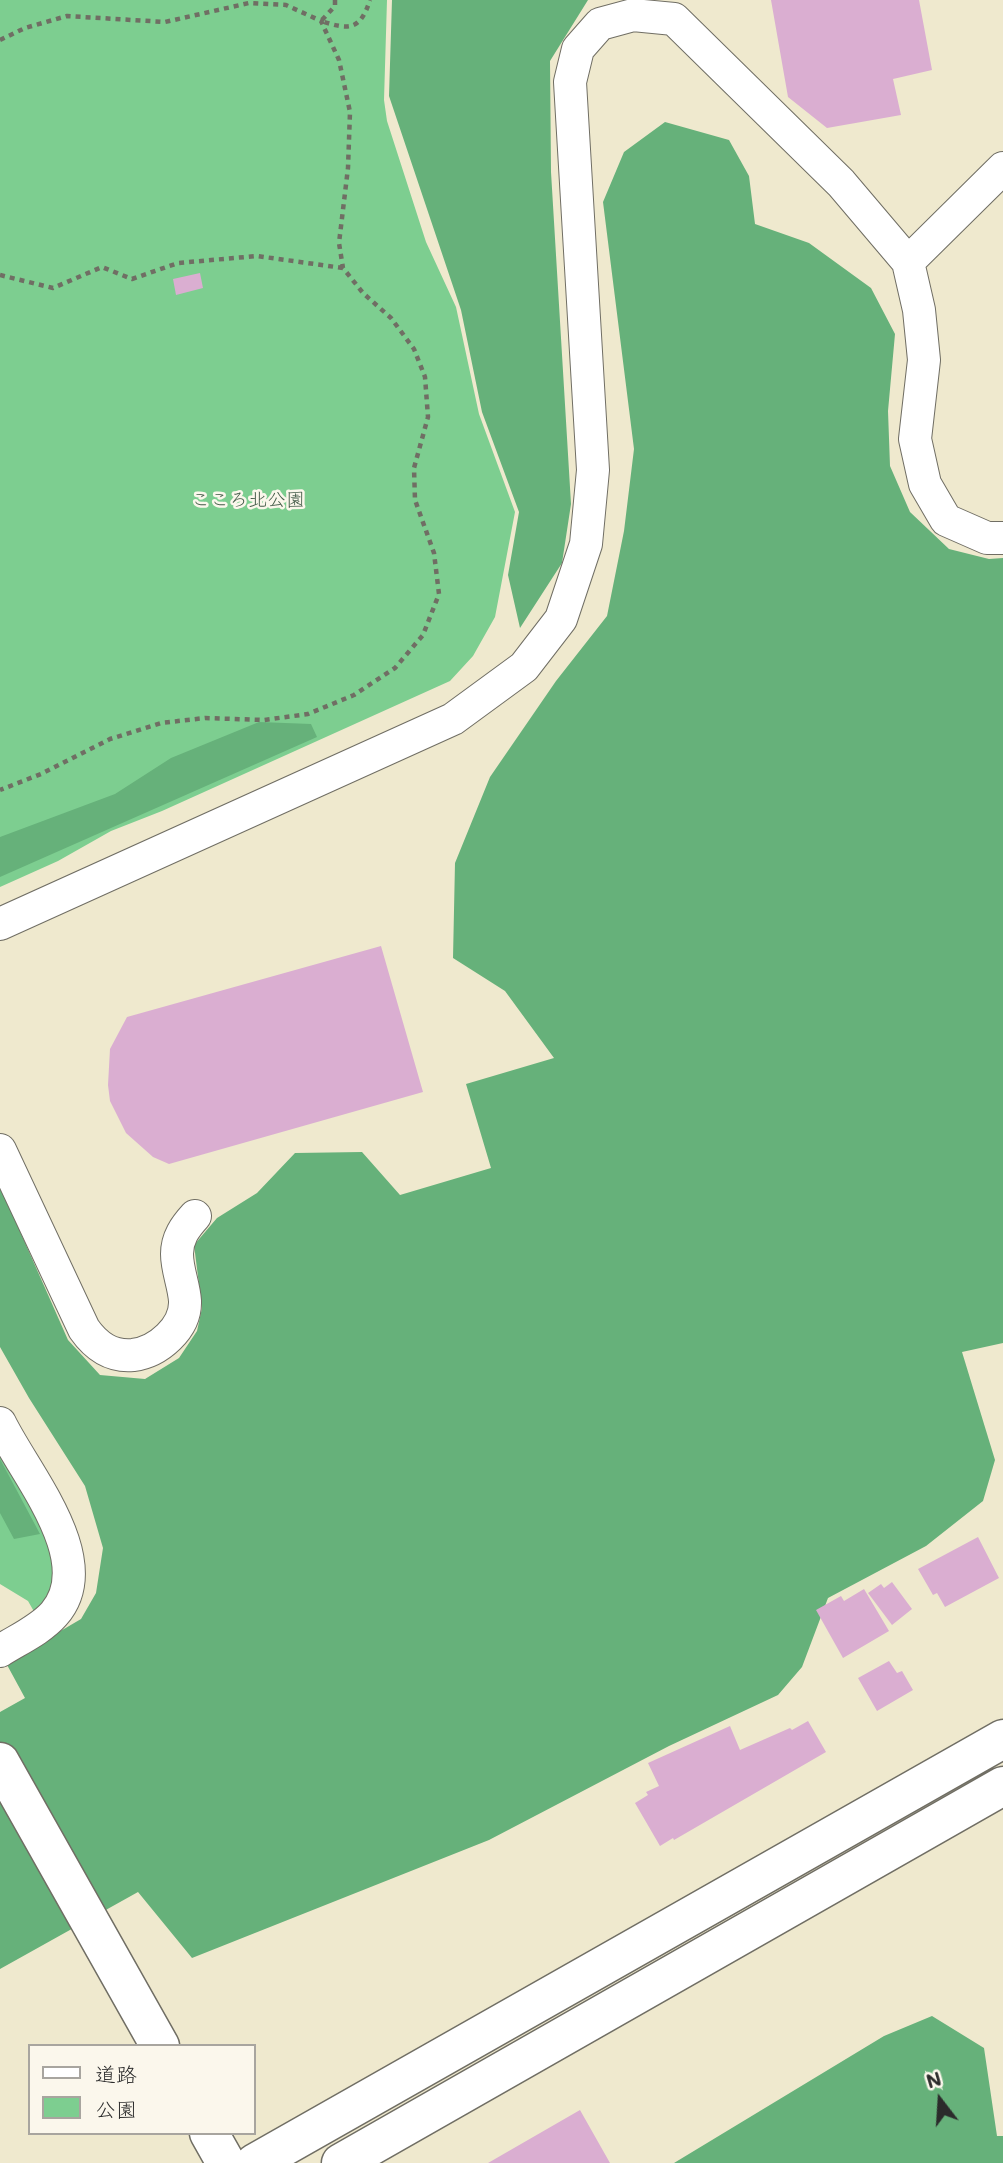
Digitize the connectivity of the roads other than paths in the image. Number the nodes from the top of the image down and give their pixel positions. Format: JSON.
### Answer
{"nodes":[{"id":1,"x":1003,"y":168,"type":"edge"},
{"id":2,"x":908,"y":262,"type":"junction"},
{"id":3,"x":1003,"y":538,"type":"edge"},
{"id":4,"x":0,"y":924,"type":"edge"},
{"id":5,"x":0,"y":1150,"type":"edge"},
{"id":6,"x":195,"y":1216,"type":"dead end"},
{"id":7,"x":0,"y":1423,"type":"edge"},
{"id":8,"x":0,"y":1651,"type":"edge"},
{"id":9,"x":1003,"y":1739,"type":"edge"},
{"id":10,"x":0,"y":1762,"type":"edge"},
{"id":11,"x":1003,"y":1786,"type":"edge"},
{"id":12,"x":159,"y":2044,"type":"edge"},
{"id":13,"x":210,"y":2135,"type":"edge"},
{"id":14,"x":226,"y":2163,"type":"edge"},
{"id":15,"x":255,"y":2163,"type":"edge"},
{"id":16,"x":341,"y":2163,"type":"edge"}],
"edges":[{"from":1,"to":2,"type":"street"},
{"from":2,"to":3,"type":"street"},
{"from":2,"to":4,"type":"street"},
{"from":5,"to":6,"type":"street"},
{"from":7,"to":8,"type":"street"},
{"from":9,"to":15,"type":"street"},
{"from":10,"to":12,"type":"street"},
{"from":11,"to":16,"type":"street"},
{"from":13,"to":14,"type":"street"}]}
